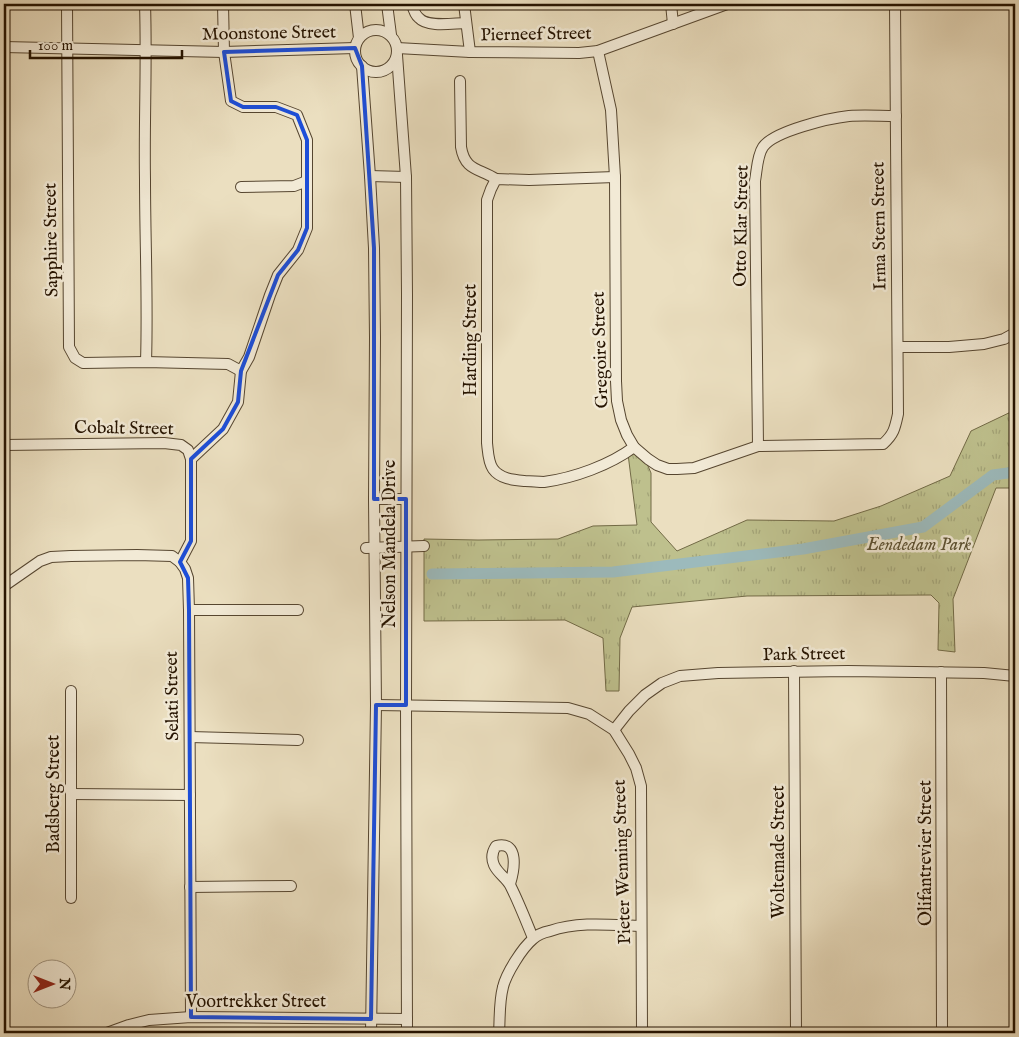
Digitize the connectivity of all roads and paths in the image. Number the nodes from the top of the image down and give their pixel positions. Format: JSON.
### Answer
{"nodes":[{"id":1,"x":67,"y":4,"type":"edge"},
{"id":2,"x":145,"y":4,"type":"edge"},
{"id":3,"x":223,"y":4,"type":"edge"},
{"id":4,"x":354,"y":4,"type":"edge"},
{"id":5,"x":387,"y":4,"type":"edge"},
{"id":6,"x":412,"y":4,"type":"edge"},
{"id":7,"x":464,"y":4,"type":"edge"},
{"id":8,"x":671,"y":4,"type":"edge"},
{"id":9,"x":727,"y":4,"type":"edge"},
{"id":10,"x":895,"y":4,"type":"edge"},
{"id":11,"x":466,"y":22,"type":"junction"},
{"id":12,"x":673,"y":24,"type":"junction"},
{"id":13,"x":391,"y":35,"type":"junction"},
{"id":14,"x":357,"y":43,"type":"junction"},
{"id":15,"x":4,"y":46,"type":"edge"},
{"id":16,"x":66,"y":48,"type":"junction"},
{"id":17,"x":146,"y":50,"type":"junction"},
{"id":18,"x":598,"y":51,"type":"junction"},
{"id":19,"x":224,"y":52,"type":"junction"},
{"id":20,"x":397,"y":52,"type":"junction"},
{"id":21,"x":470,"y":52,"type":"junction"},
{"id":22,"x":362,"y":66,"type":"junction"},
{"id":23,"x":460,"y":81,"type":"dead end"},
{"id":24,"x":896,"y":116,"type":"junction"},
{"id":25,"x":370,"y":176,"type":"junction"},
{"id":26,"x":406,"y":176,"type":"junction"},
{"id":27,"x":615,"y":177,"type":"junction"},
{"id":28,"x":496,"y":179,"type":"junction"},
{"id":29,"x":307,"y":181,"type":"junction"},
{"id":30,"x":241,"y":187,"type":"dead end"},
{"id":31,"x":1015,"y":333,"type":"edge"},
{"id":32,"x":898,"y":347,"type":"junction"},
{"id":33,"x":146,"y":362,"type":"junction"},
{"id":34,"x":241,"y":371,"type":"junction"},
{"id":35,"x":883,"y":444,"type":"joint"},
{"id":36,"x":4,"y":445,"type":"edge"},
{"id":37,"x":758,"y":446,"type":"junction"},
{"id":38,"x":634,"y":447,"type":"junction"},
{"id":39,"x":191,"y":459,"type":"junction"},
{"id":40,"x":374,"y":499,"type":"junction"},
{"id":41,"x":406,"y":500,"type":"junction"},
{"id":42,"x":406,"y":546,"type":"junction"},
{"id":43,"x":424,"y":546,"type":"dead end"},
{"id":44,"x":370,"y":548,"type":"junction"},
{"id":45,"x":180,"y":562,"type":"junction"},
{"id":46,"x":5,"y":584,"type":"edge"},
{"id":47,"x":188,"y":610,"type":"junction"},
{"id":48,"x":298,"y":610,"type":"dead end"},
{"id":49,"x":794,"y":672,"type":"junction"},
{"id":50,"x":942,"y":672,"type":"junction"},
{"id":51,"x":1015,"y":676,"type":"edge"},
{"id":52,"x":71,"y":691,"type":"dead end"},
{"id":53,"x":376,"y":705,"type":"junction"},
{"id":54,"x":406,"y":706,"type":"junction"},
{"id":55,"x":614,"y":730,"type":"junction"},
{"id":56,"x":190,"y":737,"type":"junction"},
{"id":57,"x":298,"y":740,"type":"dead end"},
{"id":58,"x":71,"y":794,"type":"junction"},
{"id":59,"x":190,"y":794,"type":"junction"},
{"id":60,"x":510,"y":884,"type":"dead end"},
{"id":61,"x":291,"y":886,"type":"dead end"},
{"id":62,"x":190,"y":887,"type":"junction"},
{"id":63,"x":71,"y":898,"type":"dead end"},
{"id":64,"x":641,"y":926,"type":"junction"},
{"id":65,"x":533,"y":938,"type":"junction"},
{"id":66,"x":191,"y":1018,"type":"junction"},
{"id":67,"x":371,"y":1019,"type":"junction"},
{"id":68,"x":407,"y":1019,"type":"junction"},
{"id":69,"x":107,"y":1033,"type":"edge"},
{"id":70,"x":371,"y":1033,"type":"edge"},
{"id":71,"x":407,"y":1033,"type":"edge"},
{"id":72,"x":500,"y":1033,"type":"edge"},
{"id":73,"x":642,"y":1033,"type":"edge"},
{"id":74,"x":796,"y":1033,"type":"edge"},
{"id":75,"x":942,"y":1033,"type":"edge"}],
"edges":[{"from":1,"to":16,"type":"street","name":"Sapphire Street"},
{"from":2,"to":17,"type":"street"},
{"from":3,"to":19,"type":"street"},
{"from":4,"to":14,"type":"street"},
{"from":5,"to":13,"type":"street"},
{"from":6,"to":11,"type":"street"},
{"from":7,"to":11,"type":"street"},
{"from":8,"to":12,"type":"street"},
{"from":9,"to":12,"type":"street","name":"Pierneef Street"},
{"from":10,"to":24,"type":"street","name":"Irma Stern Street"},
{"from":11,"to":21,"type":"street"},
{"from":12,"to":18,"type":"street","name":"Pierneef Street"},
{"from":13,"to":14,"type":"street"},
{"from":13,"to":20,"type":"street"},
{"from":14,"to":19,"type":"street","name":"Moonstone Street"},
{"from":14,"to":22,"type":"street"},
{"from":15,"to":16,"type":"street","name":"Moonstone Street"},
{"from":16,"to":17,"type":"street","name":"Moonstone Street"},
{"from":16,"to":33,"type":"street","name":"Sapphire Street"},
{"from":17,"to":19,"type":"street","name":"Moonstone Street"},
{"from":17,"to":33,"type":"street"},
{"from":18,"to":21,"type":"street","name":"Pierneef Street"},
{"from":18,"to":27,"type":"street","name":"Gregoire Street"},
{"from":19,"to":29,"type":"street"},
{"from":20,"to":21,"type":"street","name":"Pierneef Street"},
{"from":20,"to":22,"type":"street"},
{"from":20,"to":26,"type":"street","name":"Nelson Mandela Drive"},
{"from":22,"to":25,"type":"street","name":"Nelson Mandela Drive"},
{"from":23,"to":28,"type":"street"},
{"from":24,"to":32,"type":"street","name":"Irma Stern Street"},
{"from":24,"to":37,"type":"street","name":"Otto Klar Street"},
{"from":25,"to":26,"type":"street"},
{"from":25,"to":40,"type":"street","name":"Nelson Mandela Drive"},
{"from":26,"to":41,"type":"street","name":"Nelson Mandela Drive"},
{"from":27,"to":28,"type":"street"},
{"from":27,"to":38,"type":"street","name":"Gregoire Street"},
{"from":28,"to":38,"type":"street","name":"Harding Street"},
{"from":29,"to":30,"type":"street"},
{"from":29,"to":34,"type":"street"},
{"from":31,"to":32,"type":"street"},
{"from":32,"to":35,"type":"street","name":"Irma Stern Street"},
{"from":33,"to":34,"type":"street","name":"Sapphire Street"},
{"from":34,"to":39,"type":"street"},
{"from":35,"to":37,"type":"street","name":"Gregoire Street"},
{"from":36,"to":39,"type":"street","name":"Cobalt Street"},
{"from":37,"to":38,"type":"street","name":"Gregoire Street"},
{"from":39,"to":45,"type":"street","name":"Cobalt Street"},
{"from":40,"to":41,"type":"street"},
{"from":40,"to":44,"type":"street","name":"Nelson Mandela Drive"},
{"from":41,"to":42,"type":"street","name":"Nelson Mandela Drive"},
{"from":42,"to":43,"type":"street"},
{"from":42,"to":44,"type":"street"},
{"from":42,"to":54,"type":"street","name":"Nelson Mandela Drive"},
{"from":44,"to":53,"type":"street","name":"Nelson Mandela Drive"},
{"from":45,"to":46,"type":"street"},
{"from":45,"to":47,"type":"street","name":"Selati Street"},
{"from":47,"to":48,"type":"street"},
{"from":47,"to":56,"type":"street","name":"Selati Street"},
{"from":49,"to":50,"type":"street","name":"Park Street"},
{"from":49,"to":55,"type":"street","name":"Park Street"},
{"from":49,"to":74,"type":"street","name":"Woltemade Street"},
{"from":50,"to":51,"type":"street","name":"Park Street"},
{"from":50,"to":75,"type":"street","name":"Olifantrevier Street"},
{"from":52,"to":58,"type":"street","name":"Badsberg Street"},
{"from":53,"to":54,"type":"street","name":"Pieter Wenning Street"},
{"from":53,"to":67,"type":"street","name":"Nelson Mandela Drive"},
{"from":54,"to":55,"type":"street","name":"Pieter Wenning Street"},
{"from":54,"to":68,"type":"street","name":"Nelson Mandela Drive"},
{"from":55,"to":64,"type":"street","name":"Pieter Wenning Street"},
{"from":56,"to":57,"type":"street"},
{"from":56,"to":59,"type":"street","name":"Selati Street"},
{"from":58,"to":59,"type":"street"},
{"from":58,"to":63,"type":"street","name":"Badsberg Street"},
{"from":59,"to":62,"type":"street","name":"Selati Street"},
{"from":60,"to":65,"type":"street"},
{"from":61,"to":62,"type":"street"},
{"from":62,"to":66,"type":"street","name":"Selati Street"},
{"from":64,"to":65,"type":"street"},
{"from":64,"to":73,"type":"street","name":"Pieter Wenning Street"},
{"from":65,"to":72,"type":"street"},
{"from":66,"to":67,"type":"street","name":"Voortrekker Street"},
{"from":66,"to":69,"type":"street","name":"Voortrekker Street"},
{"from":67,"to":68,"type":"street","name":"Voortrekker Street"},
{"from":67,"to":70,"type":"street","name":"Nelson Mandela Drive"},
{"from":68,"to":71,"type":"street","name":"Nelson Mandela Drive"}]}
